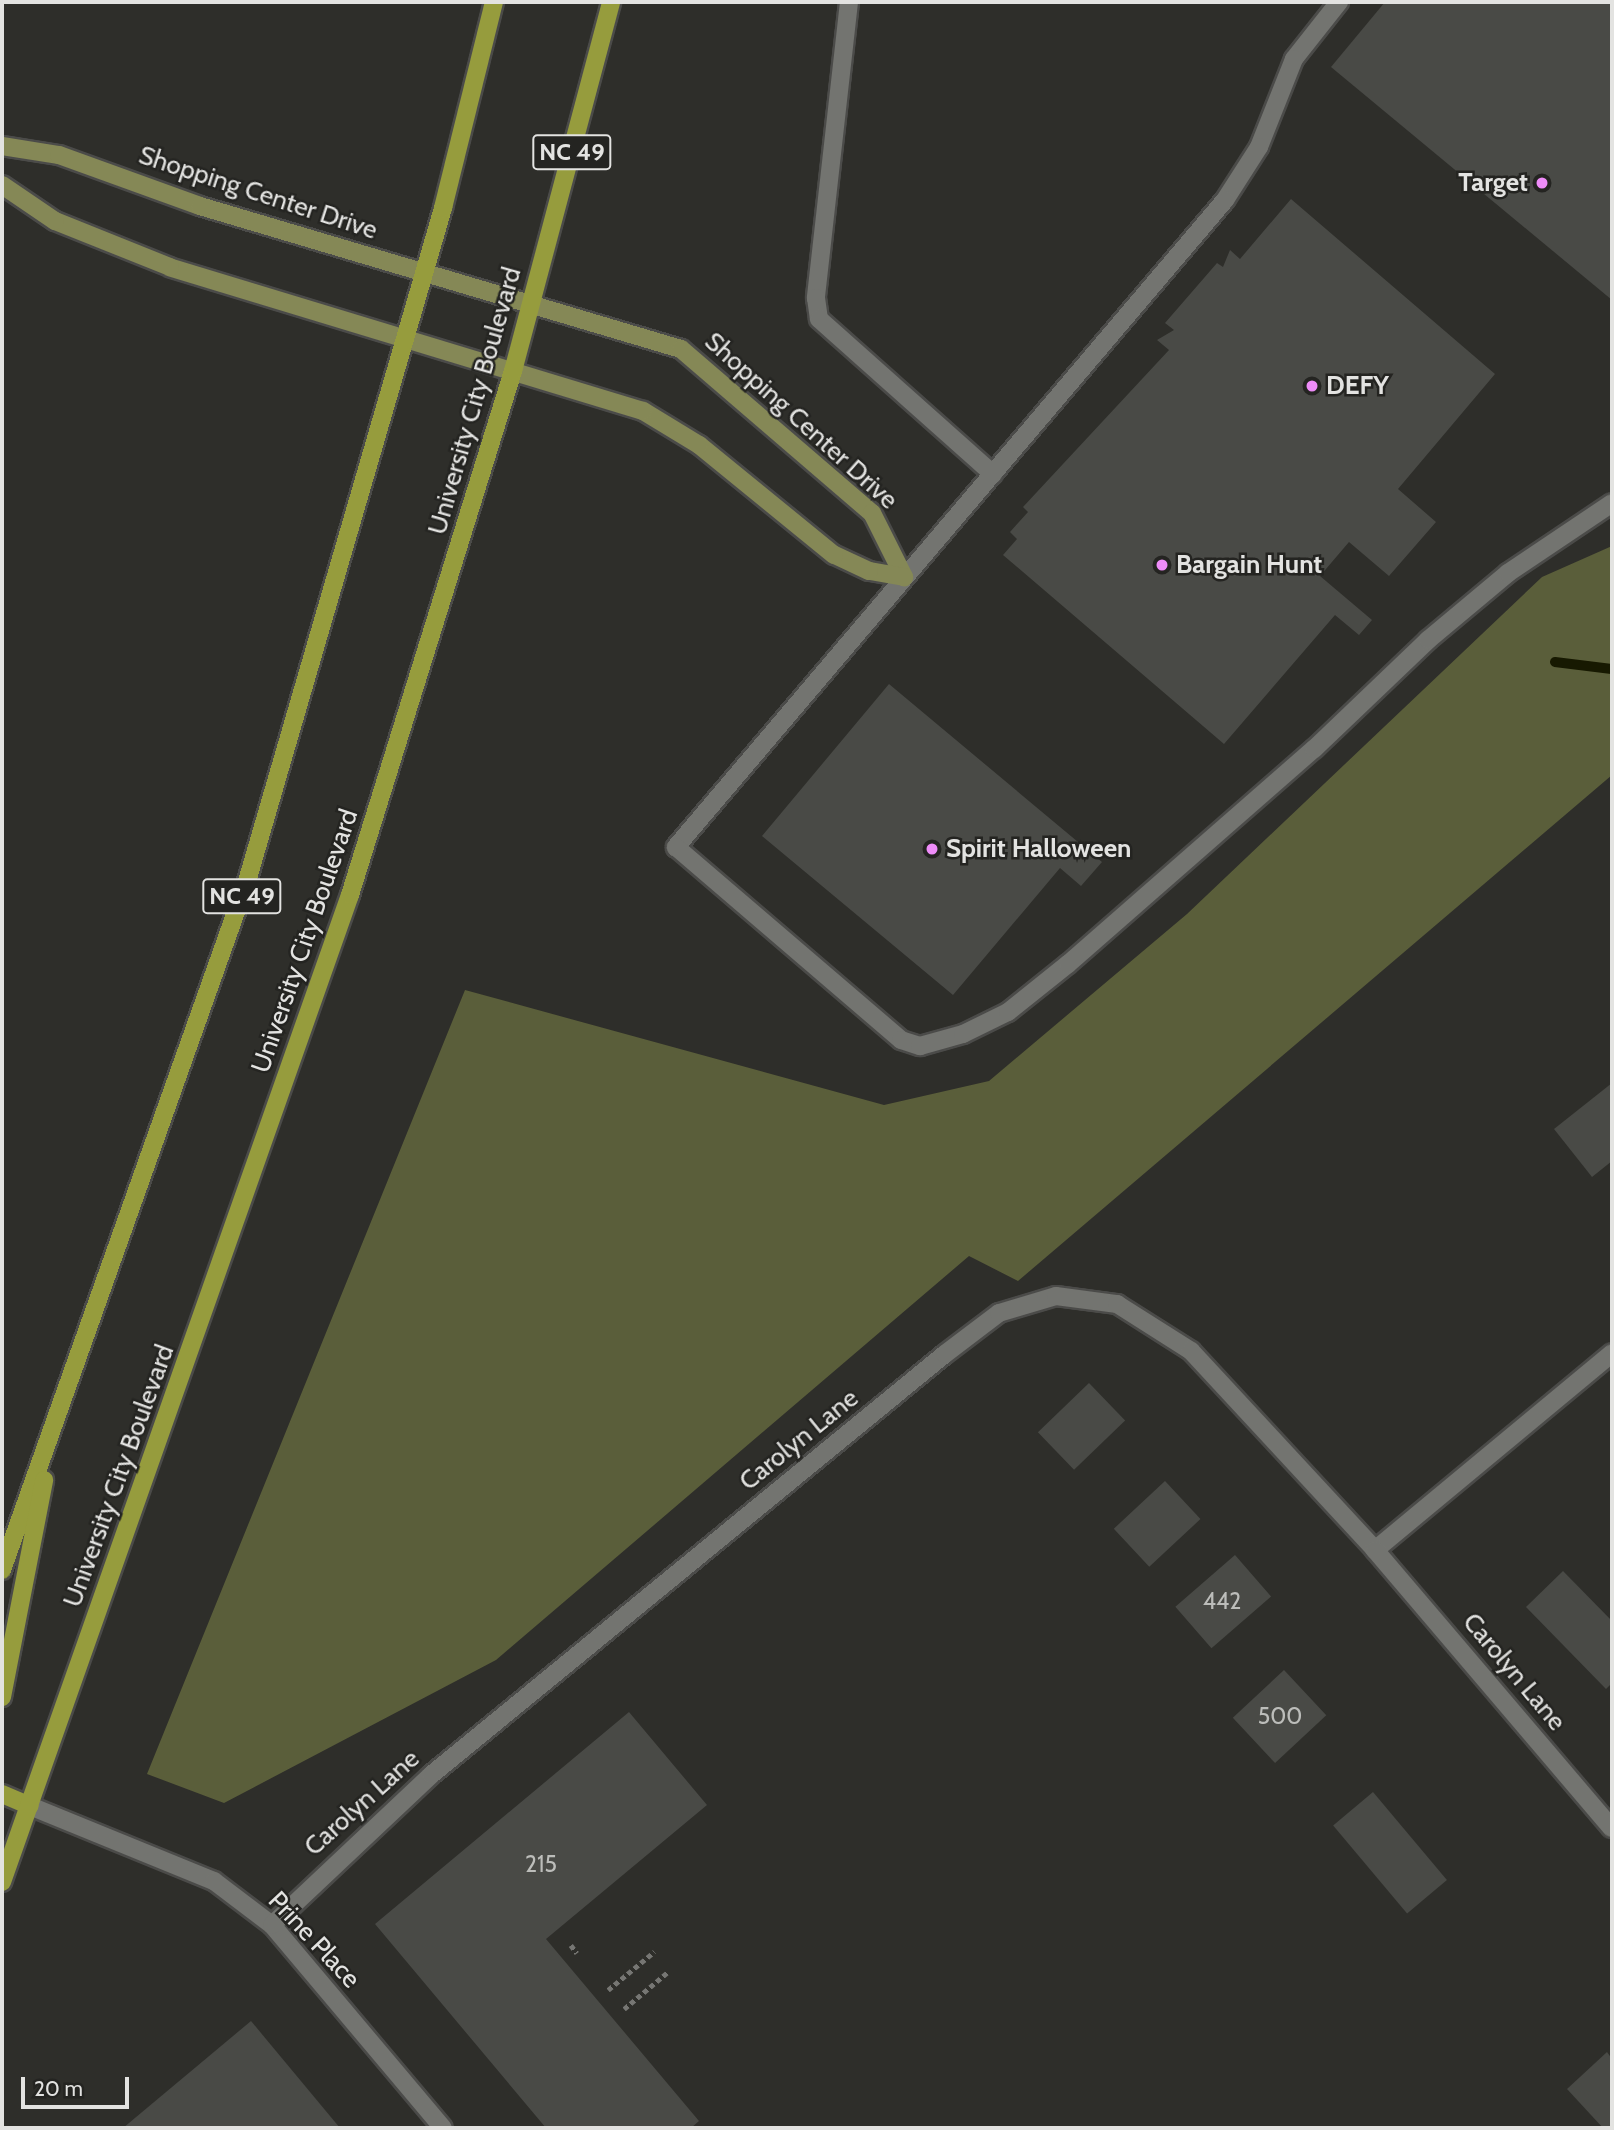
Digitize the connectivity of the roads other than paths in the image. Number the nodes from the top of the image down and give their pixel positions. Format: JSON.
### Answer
{"nodes":[{"id":1,"x":494,"y":2,"type":"edge"},
{"id":2,"x":611,"y":2,"type":"edge"},
{"id":3,"x":849,"y":2,"type":"edge"},
{"id":4,"x":1339,"y":2,"type":"edge"},
{"id":5,"x":2,"y":146,"type":"edge"},
{"id":6,"x":2,"y":185,"type":"edge"},
{"id":7,"x":425,"y":272,"type":"junction"},
{"id":8,"x":532,"y":303,"type":"junction"},
{"id":9,"x":405,"y":339,"type":"junction"},
{"id":10,"x":513,"y":371,"type":"junction"},
{"id":11,"x":993,"y":474,"type":"junction"},
{"id":12,"x":1612,"y":503,"type":"edge"},
{"id":13,"x":904,"y":577,"type":"junction"},
{"id":14,"x":1612,"y":1353,"type":"edge"},
{"id":15,"x":51,"y":1436,"type":"junction"},
{"id":16,"x":1375,"y":1550,"type":"junction"},
{"id":17,"x":2,"y":1570,"type":"edge"},
{"id":18,"x":2,"y":1697,"type":"edge"},
{"id":19,"x":2,"y":1794,"type":"edge"},
{"id":20,"x":30,"y":1806,"type":"junction"},
{"id":21,"x":1612,"y":1828,"type":"edge"},
{"id":22,"x":2,"y":1882,"type":"edge"},
{"id":23,"x":272,"y":1925,"type":"junction"},
{"id":24,"x":443,"y":2128,"type":"edge"}],
"edges":[{"from":1,"to":7,"type":"main road","number":"NC 49"},
{"from":2,"to":8,"type":"main road","name":"University City Boulevard","number":"NC 49"},
{"from":3,"to":11,"type":"street"},
{"from":4,"to":11,"type":"street"},
{"from":5,"to":7,"type":"street","name":"Shopping Center Drive"},
{"from":6,"to":9,"type":"street"},
{"from":7,"to":8,"type":"street","name":"Shopping Center Drive"},
{"from":7,"to":9,"type":"main road","number":"NC 49"},
{"from":8,"to":10,"type":"main road","name":"University City Boulevard","number":"NC 49"},
{"from":8,"to":13,"type":"street","name":"Shopping Center Drive"},
{"from":9,"to":10,"type":"street"},
{"from":9,"to":15,"type":"main road","number":"NC 49"},
{"from":10,"to":13,"type":"street"},
{"from":10,"to":20,"type":"main road","name":"University City Boulevard","number":"NC 49"},
{"from":11,"to":13,"type":"street"},
{"from":12,"to":13,"type":"street"},
{"from":14,"to":16,"type":"street"},
{"from":15,"to":17,"type":"main road","number":"NC 49"},
{"from":15,"to":18,"type":"main road"},
{"from":16,"to":21,"type":"street","name":"Carolyn Lane"},
{"from":16,"to":23,"type":"street","name":"Carolyn Lane"},
{"from":19,"to":20,"type":"main road"},
{"from":20,"to":22,"type":"main road","name":"University City Boulevard","number":"NC 49"},
{"from":20,"to":23,"type":"street","name":"Prine Place"},
{"from":23,"to":24,"type":"street","name":"Prine Place"}]}
